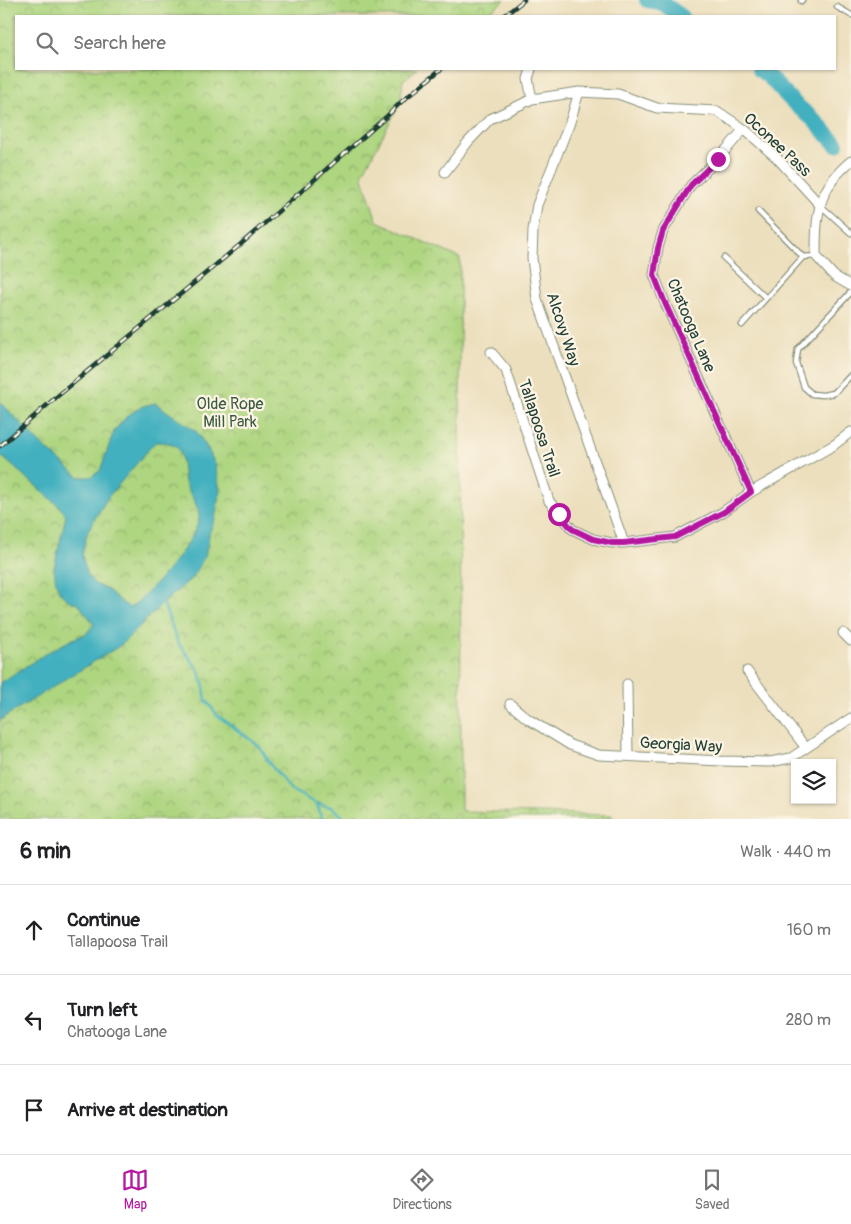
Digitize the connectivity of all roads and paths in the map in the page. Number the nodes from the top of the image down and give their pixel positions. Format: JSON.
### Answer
{"nodes":[{"id":1,"x":837,"y":7,"type":"dead end"},
{"id":2,"x":851,"y":16,"type":"edge"},
{"id":3,"x":531,"y":70,"type":"edge"},
{"id":4,"x":578,"y":92,"type":"junction"},
{"id":5,"x":532,"y":99,"type":"junction"},
{"id":6,"x":744,"y":129,"type":"junction"},
{"id":7,"x":851,"y":161,"type":"edge"},
{"id":8,"x":445,"y":172,"type":"dead end"},
{"id":9,"x":820,"y":205,"type":"junction"},
{"id":10,"x":758,"y":211,"type":"dead end"},
{"id":11,"x":851,"y":232,"type":"edge"},
{"id":12,"x":816,"y":256,"type":"junction"},
{"id":13,"x":803,"y":257,"type":"junction"},
{"id":14,"x":724,"y":258,"type":"dead end"},
{"id":15,"x":851,"y":286,"type":"edge"},
{"id":16,"x":851,"y":292,"type":"edge"},
{"id":17,"x":766,"y":298,"type":"junction"},
{"id":18,"x":742,"y":325,"type":"dead end"},
{"id":19,"x":491,"y":352,"type":"dead end"},
{"id":20,"x":851,"y":375,"type":"edge"},
{"id":21,"x":851,"y":432,"type":"edge"},
{"id":22,"x":751,"y":492,"type":"junction"},
{"id":23,"x":624,"y":543,"type":"junction"},
{"id":24,"x":843,"y":633,"type":"dead end"},
{"id":25,"x":851,"y":641,"type":"edge"},
{"id":26,"x":747,"y":672,"type":"dead end"},
{"id":27,"x":627,"y":684,"type":"dead end"},
{"id":28,"x":510,"y":704,"type":"dead end"},
{"id":29,"x":851,"y":718,"type":"edge"},
{"id":30,"x":806,"y":748,"type":"junction"},
{"id":31,"x":628,"y":756,"type":"junction"}],
"edges":[{"from":1,"to":2,"type":"lane"},
{"from":3,"to":5,"type":"street"},
{"from":4,"to":5,"type":"street","name":"Oconee Pass"},
{"from":4,"to":6,"type":"street","name":"Oconee Pass"},
{"from":4,"to":23,"type":"street","name":"Alcovy Way"},
{"from":5,"to":8,"type":"street","name":"Oconee Pass"},
{"from":6,"to":9,"type":"street","name":"Oconee Pass"},
{"from":6,"to":22,"type":"street","name":"Chatooga Lane"},
{"from":7,"to":9,"type":"street"},
{"from":9,"to":11,"type":"lane"},
{"from":9,"to":12,"type":"street"},
{"from":10,"to":13,"type":"lane"},
{"from":12,"to":13,"type":"lane"},
{"from":12,"to":15,"type":"street"},
{"from":13,"to":17,"type":"lane"},
{"from":14,"to":17,"type":"lane"},
{"from":16,"to":20,"type":"lane"},
{"from":17,"to":18,"type":"lane"},
{"from":19,"to":23,"type":"street","name":"Tallapoosa Trail"},
{"from":21,"to":22,"type":"street","name":"Tallapoosa Trail"},
{"from":22,"to":23,"type":"street","name":"Tallapoosa Trail"},
{"from":24,"to":25,"type":"street"},
{"from":26,"to":30,"type":"street"},
{"from":27,"to":31,"type":"street"},
{"from":28,"to":31,"type":"street","name":"Georgia Way"},
{"from":29,"to":30,"type":"street","name":"Georgia Way"},
{"from":30,"to":31,"type":"street","name":"Georgia Way"}]}
